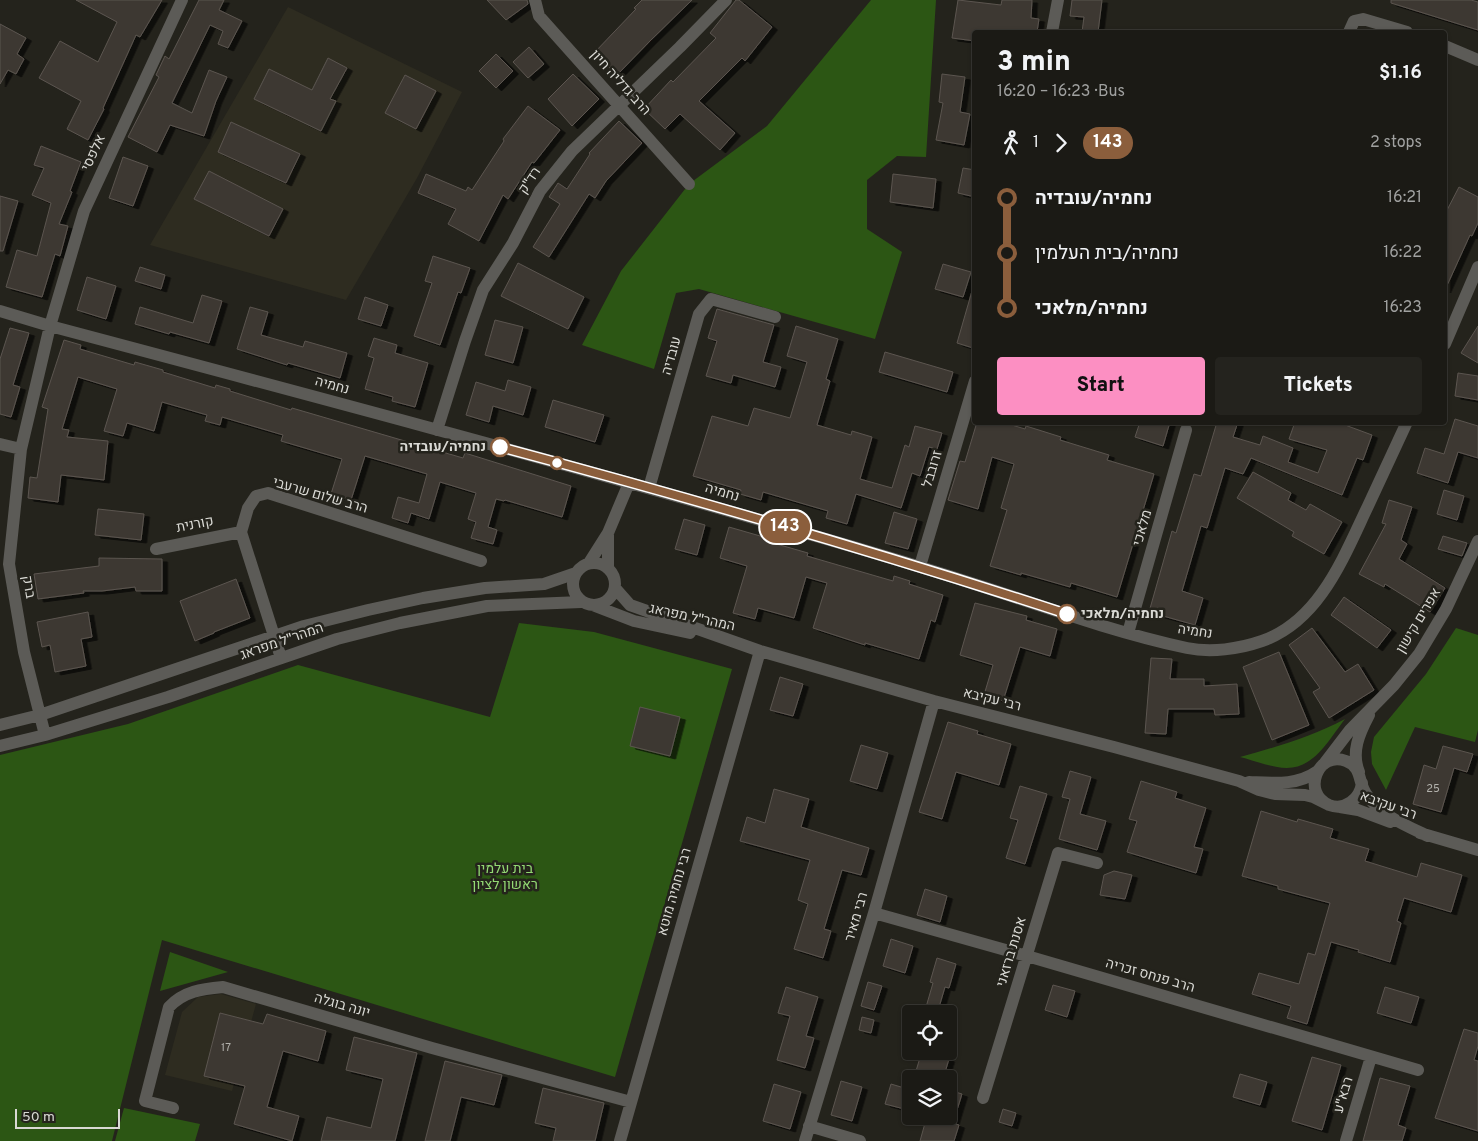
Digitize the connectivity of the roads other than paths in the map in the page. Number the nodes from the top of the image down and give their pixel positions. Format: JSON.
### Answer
{"nodes":[{"id":1,"x":182,"y":0,"type":"edge"},
{"id":2,"x":535,"y":0,"type":"edge"},
{"id":3,"x":726,"y":0,"type":"edge"},
{"id":4,"x":1058,"y":0,"type":"edge"},
{"id":5,"x":1052,"y":30,"type":"edge"},
{"id":6,"x":1350,"y":30,"type":"edge"},
{"id":7,"x":1400,"y":30,"type":"edge"},
{"id":8,"x":1447,"y":47,"type":"edge"},
{"id":9,"x":1478,"y":60,"type":"edge"},
{"id":10,"x":620,"y":104,"type":"junction"},
{"id":11,"x":690,"y":184,"type":"dead end"},
{"id":12,"x":1478,"y":267,"type":"edge"},
{"id":13,"x":0,"y":310,"type":"edge"},
{"id":14,"x":775,"y":317,"type":"dead end"},
{"id":15,"x":50,"y":326,"type":"junction"},
{"id":16,"x":1447,"y":339,"type":"edge"},
{"id":17,"x":972,"y":391,"type":"edge"},
{"id":18,"x":1406,"y":425,"type":"edge"},
{"id":19,"x":437,"y":430,"type":"junction"},
{"id":20,"x":1186,"y":430,"type":"dead end"},
{"id":21,"x":0,"y":444,"type":"edge"},
{"id":22,"x":21,"y":450,"type":"junction"},
{"id":23,"x":628,"y":482,"type":"junction"},
{"id":24,"x":649,"y":488,"type":"junction"},
{"id":25,"x":241,"y":532,"type":"junction"},
{"id":26,"x":608,"y":533,"type":"junction"},
{"id":27,"x":1478,"y":541,"type":"edge"},
{"id":28,"x":156,"y":549,"type":"dead end"},
{"id":29,"x":482,"y":561,"type":"dead end"},
{"id":30,"x":589,"y":563,"type":"junction"},
{"id":31,"x":4,"y":565,"type":"edge"},
{"id":32,"x":920,"y":566,"type":"junction"},
{"id":33,"x":608,"y":568,"type":"junction"},
{"id":34,"x":576,"y":573,"type":"junction"},
{"id":35,"x":616,"y":588,"type":"junction"},
{"id":36,"x":581,"y":602,"type":"junction"},
{"id":37,"x":595,"y":606,"type":"junction"},
{"id":38,"x":1128,"y":633,"type":"junction"},
{"id":39,"x":274,"y":637,"type":"junction"},
{"id":40,"x":738,"y":643,"type":"junction"},
{"id":41,"x":760,"y":651,"type":"junction"},
{"id":42,"x":281,"y":658,"type":"junction"},
{"id":43,"x":934,"y":701,"type":"junction"},
{"id":44,"x":1373,"y":708,"type":"junction"},
{"id":45,"x":40,"y":715,"type":"junction"},
{"id":46,"x":0,"y":725,"type":"edge"},
{"id":47,"x":45,"y":735,"type":"junction"},
{"id":48,"x":0,"y":746,"type":"edge"},
{"id":49,"x":1321,"y":768,"type":"junction"},
{"id":50,"x":1360,"y":778,"type":"junction"},
{"id":51,"x":1239,"y":781,"type":"junction"},
{"id":52,"x":1333,"y":805,"type":"junction"},
{"id":53,"x":1428,"y":836,"type":"junction"},
{"id":54,"x":1478,"y":850,"type":"edge"},
{"id":55,"x":1097,"y":863,"type":"dead end"},
{"id":56,"x":874,"y":913,"type":"junction"},
{"id":57,"x":1027,"y":956,"type":"junction"},
{"id":58,"x":1372,"y":1057,"type":"junction"},
{"id":59,"x":1418,"y":1070,"type":"dead end"},
{"id":60,"x":983,"y":1098,"type":"dead end"},
{"id":61,"x":631,"y":1102,"type":"junction"},
{"id":62,"x":173,"y":1108,"type":"dead end"},
{"id":63,"x":809,"y":1126,"type":"junction"},
{"id":64,"x":620,"y":1141,"type":"edge"},
{"id":65,"x":805,"y":1141,"type":"edge"},
{"id":66,"x":860,"y":1141,"type":"edge"},
{"id":67,"x":1346,"y":1141,"type":"edge"}],
"edges":[{"from":1,"to":15,"type":"street","name":"אלפסי"},
{"from":2,"to":10,"type":"street","name":"הרב גדליה חיון"},
{"from":3,"to":10,"type":"street","name":"רד\"ק"},
{"from":4,"to":5,"type":"street"},
{"from":6,"to":7,"type":"street"},
{"from":8,"to":9,"type":"street"},
{"from":10,"to":11,"type":"street","name":"הרב גדליה חיון"},
{"from":10,"to":19,"type":"street","name":"רד\"ק"},
{"from":12,"to":16,"type":"street"},
{"from":13,"to":15,"type":"street","name":"נחמיה"},
{"from":14,"to":24,"type":"street","name":"עובדיה"},
{"from":15,"to":19,"type":"street","name":"נחמיה"},
{"from":15,"to":22,"type":"street","name":"ברק"},
{"from":17,"to":32,"type":"street","name":"זרובבל"},
{"from":18,"to":38,"type":"street","name":"נחמיה"},
{"from":19,"to":23,"type":"street","name":"נחמיה"},
{"from":20,"to":38,"type":"street","name":"מלאכי"},
{"from":21,"to":22,"type":"street"},
{"from":22,"to":31,"type":"street","name":"ברק"},
{"from":23,"to":24,"type":"street","name":"נחמיה"},
{"from":23,"to":26,"type":"street"},
{"from":24,"to":32,"type":"street","name":"נחמיה"},
{"from":25,"to":28,"type":"street","name":"קורנית"},
{"from":25,"to":29,"type":"street","name":"הרב שלום שרעבי"},
{"from":25,"to":39,"type":"street"},
{"from":26,"to":30,"type":"street"},
{"from":26,"to":33,"type":"street"},
{"from":27,"to":44,"type":"street","name":"אפרים קישון"},
{"from":30,"to":33,"type":"street"},
{"from":30,"to":34,"type":"street"},
{"from":31,"to":45,"type":"street","name":"ברק"},
{"from":32,"to":38,"type":"street","name":"נחמיה"},
{"from":33,"to":35,"type":"street"},
{"from":34,"to":36,"type":"street"},
{"from":34,"to":39,"type":"street","name":"המהר\"ל מפראג"},
{"from":35,"to":37,"type":"street"},
{"from":35,"to":40,"type":"street","name":"המהר\"ל מפראג"},
{"from":36,"to":37,"type":"street"},
{"from":36,"to":42,"type":"street","name":"המהר\"ל מפראג"},
{"from":37,"to":40,"type":"street","name":"המהר\"ל מפראג"},
{"from":39,"to":42,"type":"street"},
{"from":39,"to":45,"type":"street","name":"המהר\"ל מפראג"},
{"from":40,"to":41,"type":"street","name":"רבי עקיבא"},
{"from":41,"to":43,"type":"street","name":"רבי עקיבא"},
{"from":41,"to":61,"type":"street","name":"רבי נחמיה מוטא"},
{"from":42,"to":47,"type":"street","name":"המהר\"ל מפראג"},
{"from":43,"to":51,"type":"street","name":"רבי עקיבא"},
{"from":43,"to":56,"type":"street","name":"רבי מאיר"},
{"from":44,"to":49,"type":"street","name":"אפרים קישון"},
{"from":44,"to":50,"type":"street","name":"אפרים קישון"},
{"from":45,"to":46,"type":"street","name":"המהר\"ל מפראג"},
{"from":45,"to":47,"type":"street","name":"ברק"},
{"from":47,"to":48,"type":"street","name":"המהר\"ל מפראג"},
{"from":49,"to":50,"type":"street"},
{"from":49,"to":51,"type":"street","name":"רבי עקיבא"},
{"from":49,"to":52,"type":"street"},
{"from":50,"to":52,"type":"street"},
{"from":50,"to":53,"type":"street","name":"רבי עקיבא"},
{"from":51,"to":52,"type":"street","name":"רבי עקיבא"},
{"from":52,"to":53,"type":"street","name":"רבי עקיבא"},
{"from":53,"to":54,"type":"street","name":"רבי עקיבא"},
{"from":55,"to":57,"type":"street","name":"אסנת ברזאני"},
{"from":56,"to":57,"type":"street","name":"הרב פנחס זכריה"},
{"from":56,"to":63,"type":"street","name":"רבי מאיר"},
{"from":57,"to":58,"type":"street","name":"הרב פנחס זכריה"},
{"from":57,"to":60,"type":"street","name":"אסנת ברזאני"},
{"from":58,"to":59,"type":"street","name":"הרב פנחס זכריה"},
{"from":58,"to":67,"type":"street","name":"רבא\"ע"},
{"from":61,"to":62,"type":"street","name":"יונה בוגלה"},
{"from":61,"to":64,"type":"street","name":"רבי נחמיה מוטא"},
{"from":63,"to":65,"type":"street","name":"רבי מאיר"},
{"from":63,"to":66,"type":"street"}]}
